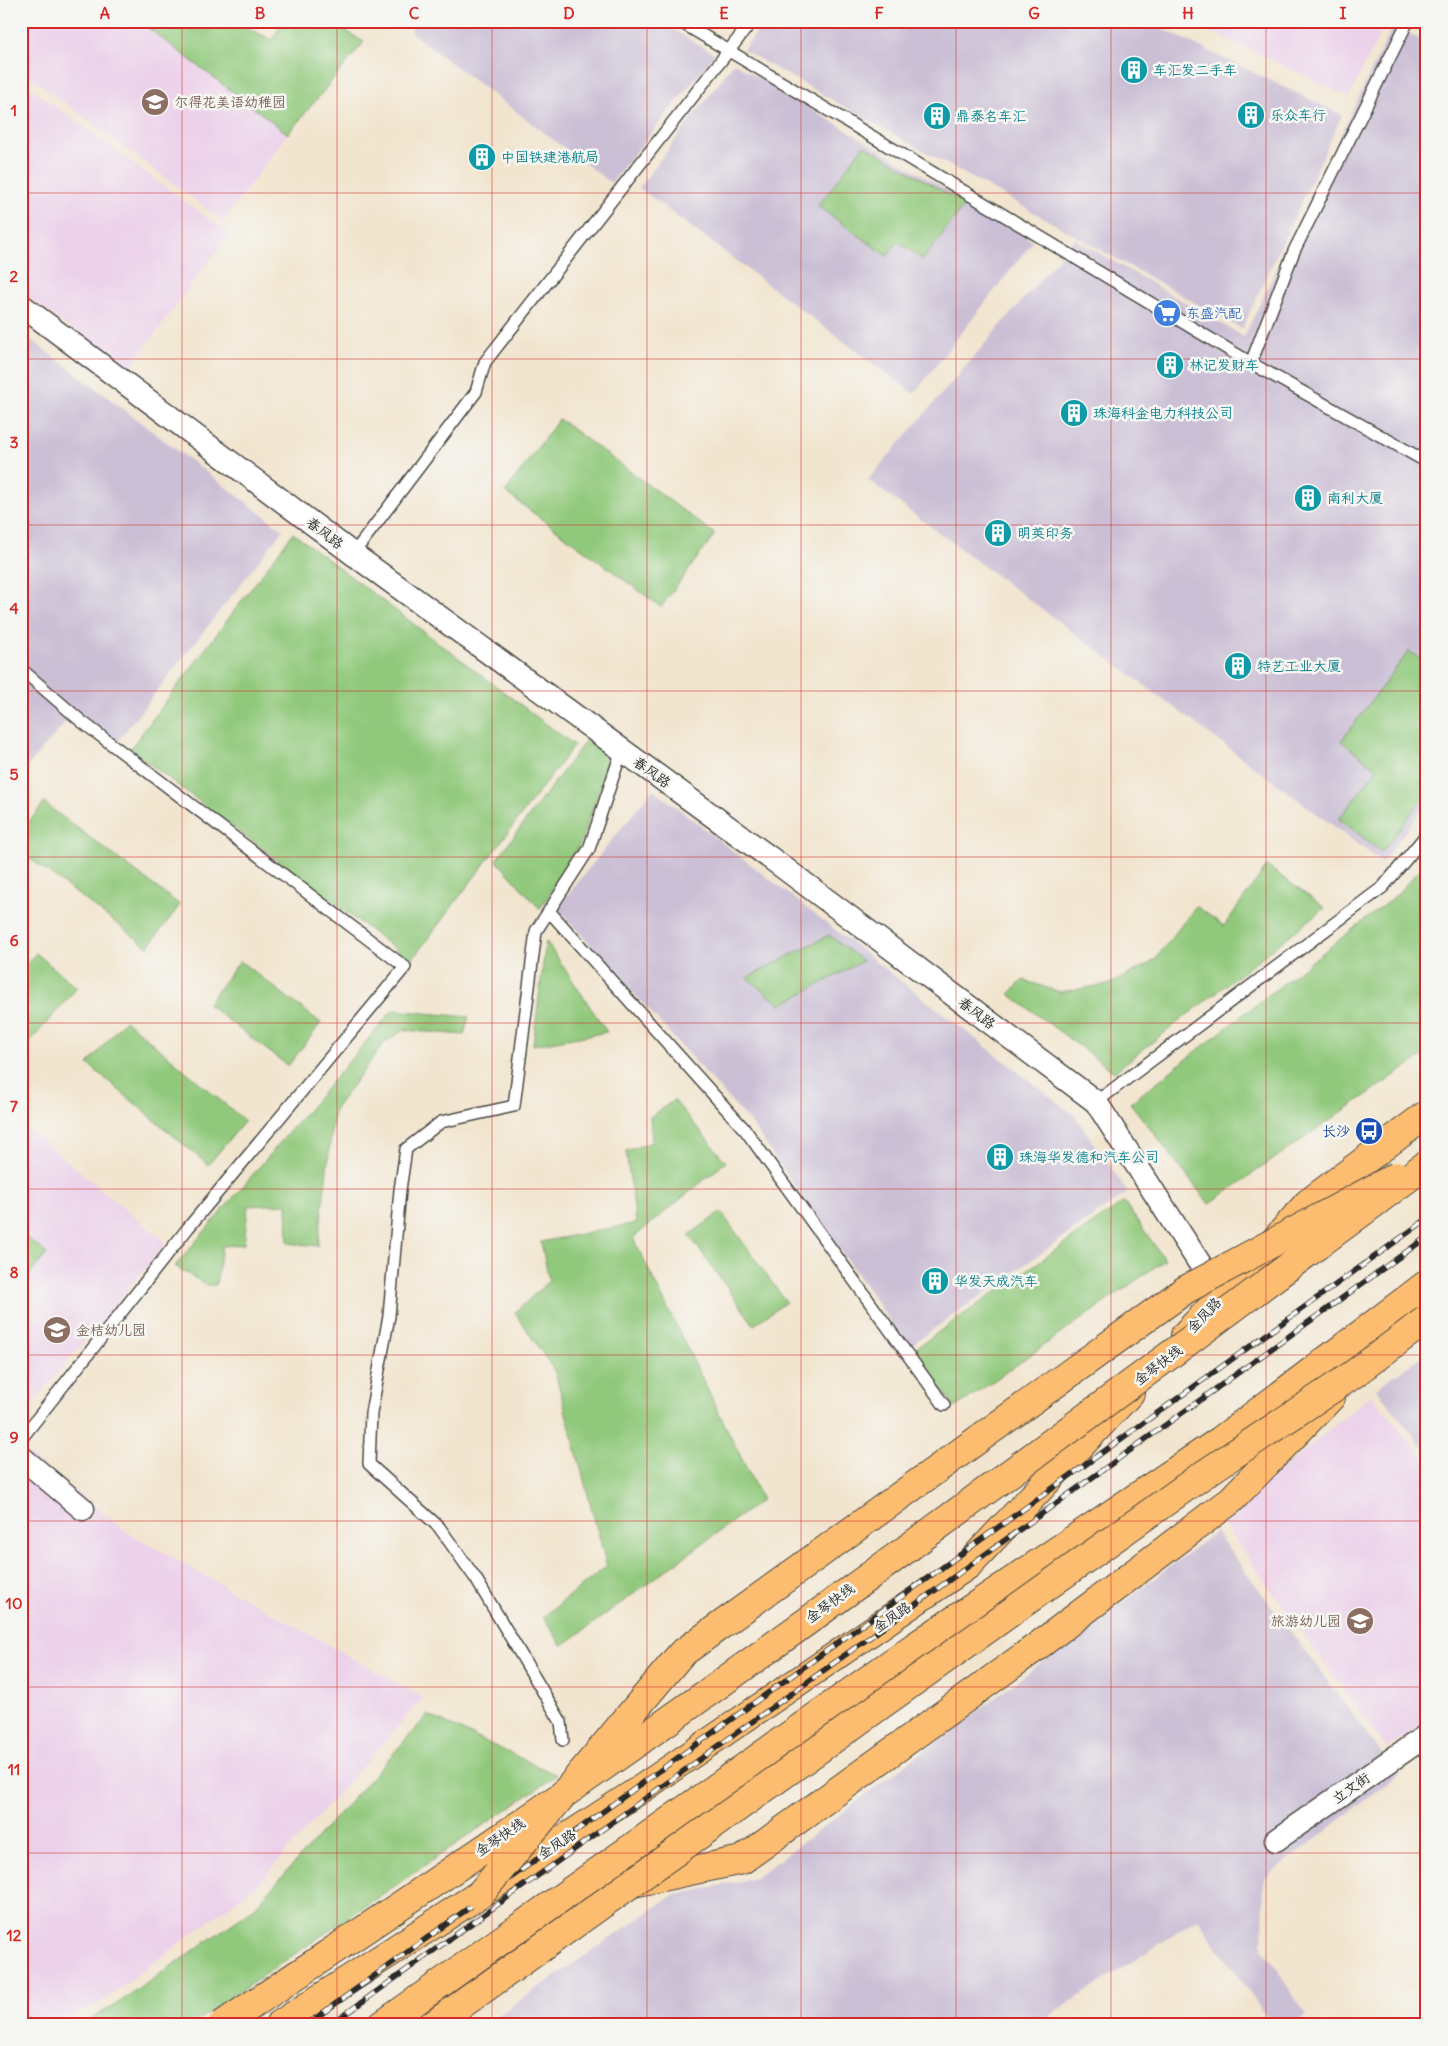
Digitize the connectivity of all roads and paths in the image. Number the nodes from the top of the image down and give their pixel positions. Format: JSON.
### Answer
{"nodes":[{"id":1,"x":679,"y":21,"type":"edge"},
{"id":2,"x":752,"y":21,"type":"edge"},
{"id":3,"x":1408,"y":21,"type":"edge"},
{"id":4,"x":1422,"y":21,"type":"edge"},
{"id":5,"x":1427,"y":24,"type":"edge"},
{"id":6,"x":729,"y":51,"type":"junction"},
{"id":7,"x":21,"y":305,"type":"edge"},
{"id":8,"x":1250,"y":363,"type":"junction"},
{"id":9,"x":1427,"y":462,"type":"edge"},
{"id":10,"x":353,"y":554,"type":"junction"},
{"id":11,"x":21,"y":669,"type":"edge"},
{"id":12,"x":622,"y":750,"type":"junction"},
{"id":13,"x":1427,"y":834,"type":"edge"},
{"id":14,"x":549,"y":911,"type":"junction"},
{"id":15,"x":1096,"y":1102,"type":"junction"},
{"id":16,"x":1427,"y":1114,"type":"edge"},
{"id":17,"x":1427,"y":1160,"type":"edge"},
{"id":18,"x":1427,"y":1164,"type":"edge"},
{"id":19,"x":1427,"y":1284,"type":"edge"},
{"id":20,"x":1221,"y":1296,"type":"junction"},
{"id":21,"x":1427,"y":1319,"type":"edge"},
{"id":22,"x":1351,"y":1376,"type":"junction"},
{"id":23,"x":944,"y":1404,"type":"dead end"},
{"id":24,"x":21,"y":1439,"type":"edge"},
{"id":25,"x":21,"y":1458,"type":"edge"},
{"id":26,"x":83,"y":1509,"type":"dead end"},
{"id":27,"x":1427,"y":1735,"type":"edge"},
{"id":28,"x":563,"y":1740,"type":"dead end"},
{"id":29,"x":1276,"y":1840,"type":"dead end"},
{"id":30,"x":479,"y":1895,"type":"junction"},
{"id":31,"x":560,"y":1899,"type":"junction"},
{"id":32,"x":222,"y":2025,"type":"edge"},
{"id":33,"x":279,"y":2025,"type":"edge"},
{"id":34,"x":382,"y":2025,"type":"edge"},
{"id":35,"x":433,"y":2025,"type":"edge"}],
"edges":[{"from":1,"to":6,"type":"lane"},
{"from":2,"to":6,"type":"lane"},
{"from":3,"to":8,"type":"lane"},
{"from":4,"to":5,"type":"lane"},
{"from":6,"to":8,"type":"lane"},
{"from":6,"to":10,"type":"lane"},
{"from":7,"to":10,"type":"street","name":"春风路"},
{"from":8,"to":9,"type":"lane"},
{"from":10,"to":12,"type":"street","name":"春风路"},
{"from":11,"to":24,"type":"lane"},
{"from":12,"to":14,"type":"lane"},
{"from":12,"to":15,"type":"street","name":"春风路"},
{"from":13,"to":15,"type":"lane"},
{"from":14,"to":23,"type":"lane"},
{"from":14,"to":28,"type":"lane"},
{"from":15,"to":20,"type":"street","name":"春风路"},
{"from":16,"to":20,"type":"main road","name":"金凤路"},
{"from":17,"to":30,"type":"main road","bridge":true},
{"from":18,"to":32,"type":"main road","name":"金琴快线","bridge":true},
{"from":19,"to":31,"type":"main road"},
{"from":20,"to":30,"type":"main road","name":"金凤路"},
{"from":21,"to":22,"type":"main road","bridge":true},
{"from":22,"to":31,"type":"main road","bridge":true},
{"from":22,"to":35,"type":"main road","bridge":true},
{"from":25,"to":26,"type":"street"},
{"from":27,"to":29,"type":"street","name":"立文街"},
{"from":30,"to":33,"type":"main road","name":"金凤路"},
{"from":31,"to":34,"type":"main road"}]}
